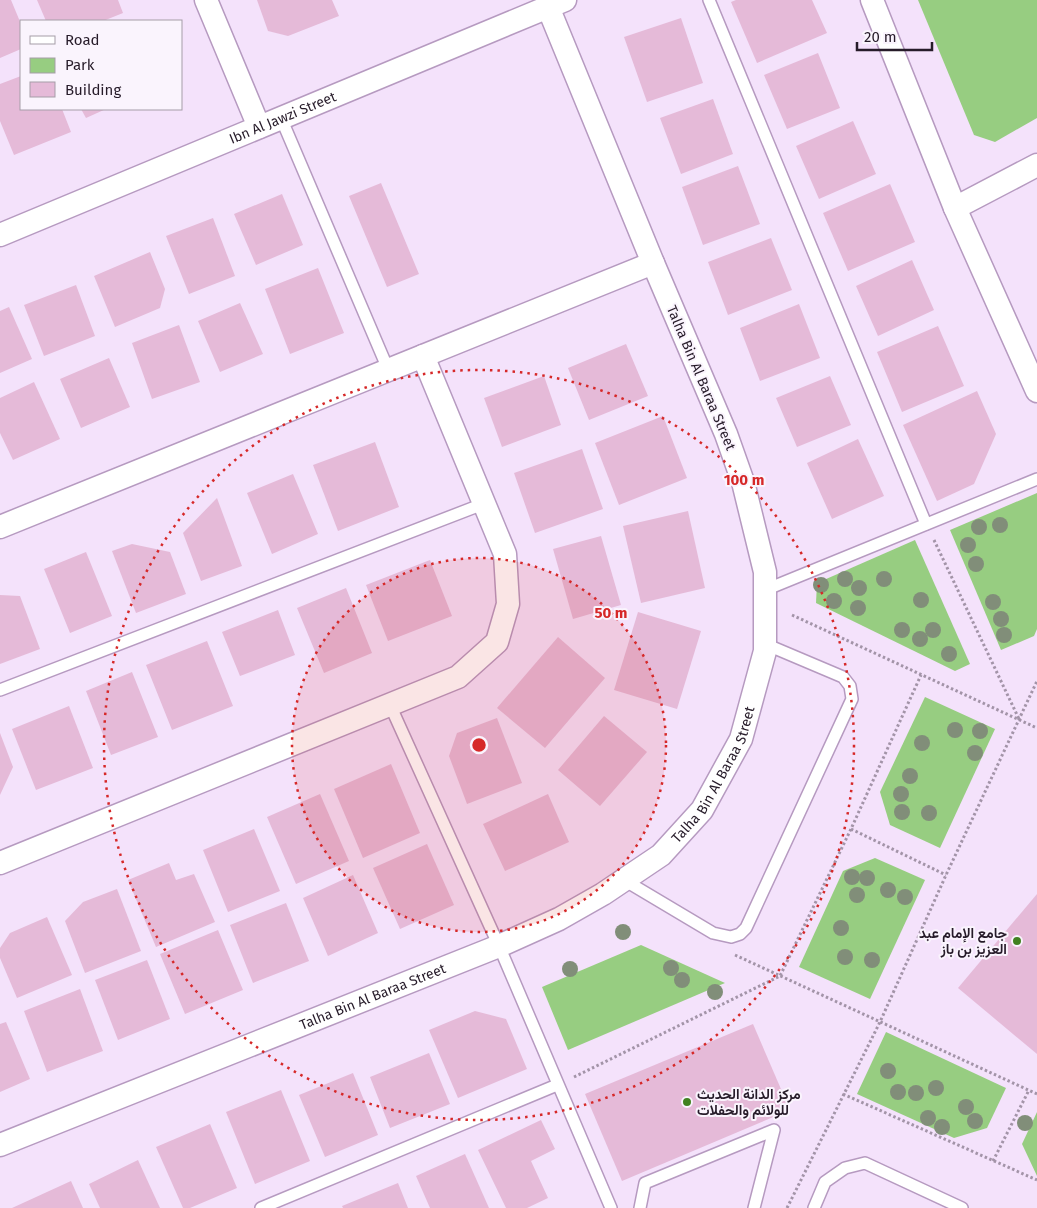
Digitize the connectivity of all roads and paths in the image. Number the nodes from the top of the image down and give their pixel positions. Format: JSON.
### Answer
{"nodes":[{"id":1,"x":206,"y":0,"type":"edge"},
{"id":2,"x":709,"y":0,"type":"edge"},
{"id":3,"x":872,"y":0,"type":"edge"},
{"id":4,"x":556,"y":4,"type":"edge"},
{"id":5,"x":281,"y":118,"type":"junction"},
{"id":6,"x":259,"y":127,"type":"junction"},
{"id":7,"x":1037,"y":165,"type":"edge"},
{"id":8,"x":955,"y":208,"type":"junction"},
{"id":9,"x":0,"y":235,"type":"edge"},
{"id":10,"x":653,"y":263,"type":"junction"},
{"id":11,"x":423,"y":356,"type":"junction"},
{"id":12,"x":388,"y":370,"type":"junction"},
{"id":13,"x":1037,"y":391,"type":"edge"},
{"id":14,"x":1037,"y":479,"type":"edge"},
{"id":15,"x":483,"y":504,"type":"junction"},
{"id":16,"x":926,"y":524,"type":"junction"},
{"id":17,"x":0,"y":527,"type":"edge"},
{"id":18,"x":765,"y":590,"type":"junction"},
{"id":19,"x":792,"y":615,"type":"dead end"},
{"id":20,"x":765,"y":644,"type":"junction"},
{"id":21,"x":921,"y":675,"type":"junction"},
{"id":22,"x":1037,"y":681,"type":"edge"},
{"id":23,"x":0,"y":690,"type":"edge"},
{"id":24,"x":390,"y":705,"type":"junction"},
{"id":25,"x":1019,"y":719,"type":"junction"},
{"id":26,"x":1037,"y":728,"type":"edge"},
{"id":27,"x":850,"y":830,"type":"junction"},
{"id":28,"x":0,"y":863,"type":"edge"},
{"id":29,"x":946,"y":875,"type":"junction"},
{"id":30,"x":624,"y":880,"type":"junction"},
{"id":31,"x":499,"y":946,"type":"junction"},
{"id":32,"x":727,"y":951,"type":"dead end"},
{"id":33,"x":780,"y":976,"type":"junction"},
{"id":34,"x":880,"y":1022,"type":"junction"},
{"id":35,"x":557,"y":1085,"type":"junction"},
{"id":36,"x":1028,"y":1090,"type":"junction"},
{"id":37,"x":843,"y":1094,"type":"junction"},
{"id":38,"x":1037,"y":1094,"type":"edge"},
{"id":39,"x":0,"y":1146,"type":"edge"},
{"id":40,"x":993,"y":1161,"type":"junction"},
{"id":41,"x":1037,"y":1180,"type":"edge"},
{"id":42,"x":262,"y":1208,"type":"edge"},
{"id":43,"x":611,"y":1208,"type":"edge"},
{"id":44,"x":640,"y":1208,"type":"edge"},
{"id":45,"x":754,"y":1208,"type":"edge"},
{"id":46,"x":788,"y":1208,"type":"edge"},
{"id":47,"x":814,"y":1208,"type":"edge"},
{"id":48,"x":962,"y":1208,"type":"edge"}],
"edges":[{"from":1,"to":6,"type":"street"},
{"from":2,"to":16,"type":"lane"},
{"from":3,"to":8,"type":"street"},
{"from":4,"to":5,"type":"street","name":"Ibn Al Jawzi Street"},
{"from":4,"to":10,"type":"street","name":"Talha Bin Al Baraa Street"},
{"from":5,"to":6,"type":"street","name":"Ibn Al Jawzi Street"},
{"from":5,"to":12,"type":"lane"},
{"from":6,"to":9,"type":"street","name":"Ibn Al Jawzi Street"},
{"from":7,"to":8,"type":"street"},
{"from":8,"to":13,"type":"street"},
{"from":10,"to":11,"type":"street"},
{"from":10,"to":18,"type":"street","name":"Talha Bin Al Baraa Street"},
{"from":11,"to":12,"type":"street"},
{"from":11,"to":15,"type":"street"},
{"from":12,"to":17,"type":"street"},
{"from":14,"to":16,"type":"lane"},
{"from":15,"to":23,"type":"lane"},
{"from":15,"to":24,"type":"street"},
{"from":16,"to":18,"type":"lane"},
{"from":16,"to":25,"type":"path"},
{"from":18,"to":20,"type":"street","name":"Talha Bin Al Baraa Street"},
{"from":19,"to":21,"type":"path"},
{"from":20,"to":30,"type":"street","name":"Talha Bin Al Baraa Street"},
{"from":20,"to":30,"type":"lane"},
{"from":21,"to":25,"type":"path"},
{"from":21,"to":27,"type":"path"},
{"from":22,"to":25,"type":"path"},
{"from":24,"to":28,"type":"street"},
{"from":24,"to":31,"type":"lane"},
{"from":25,"to":26,"type":"path"},
{"from":25,"to":29,"type":"path"},
{"from":27,"to":29,"type":"path"},
{"from":27,"to":33,"type":"path"},
{"from":29,"to":34,"type":"path"},
{"from":30,"to":31,"type":"street","name":"Talha Bin Al Baraa Street"},
{"from":31,"to":35,"type":"lane"},
{"from":31,"to":39,"type":"street","name":"Talha Bin Al Baraa Street"},
{"from":32,"to":33,"type":"path"},
{"from":33,"to":34,"type":"path"},
{"from":33,"to":35,"type":"path"},
{"from":34,"to":36,"type":"path"},
{"from":34,"to":37,"type":"path"},
{"from":35,"to":42,"type":"lane"},
{"from":35,"to":43,"type":"lane"},
{"from":36,"to":38,"type":"path"},
{"from":36,"to":40,"type":"path"},
{"from":37,"to":40,"type":"path"},
{"from":37,"to":46,"type":"path"},
{"from":40,"to":41,"type":"path"},
{"from":44,"to":45,"type":"lane"},
{"from":47,"to":48,"type":"lane"}]}
